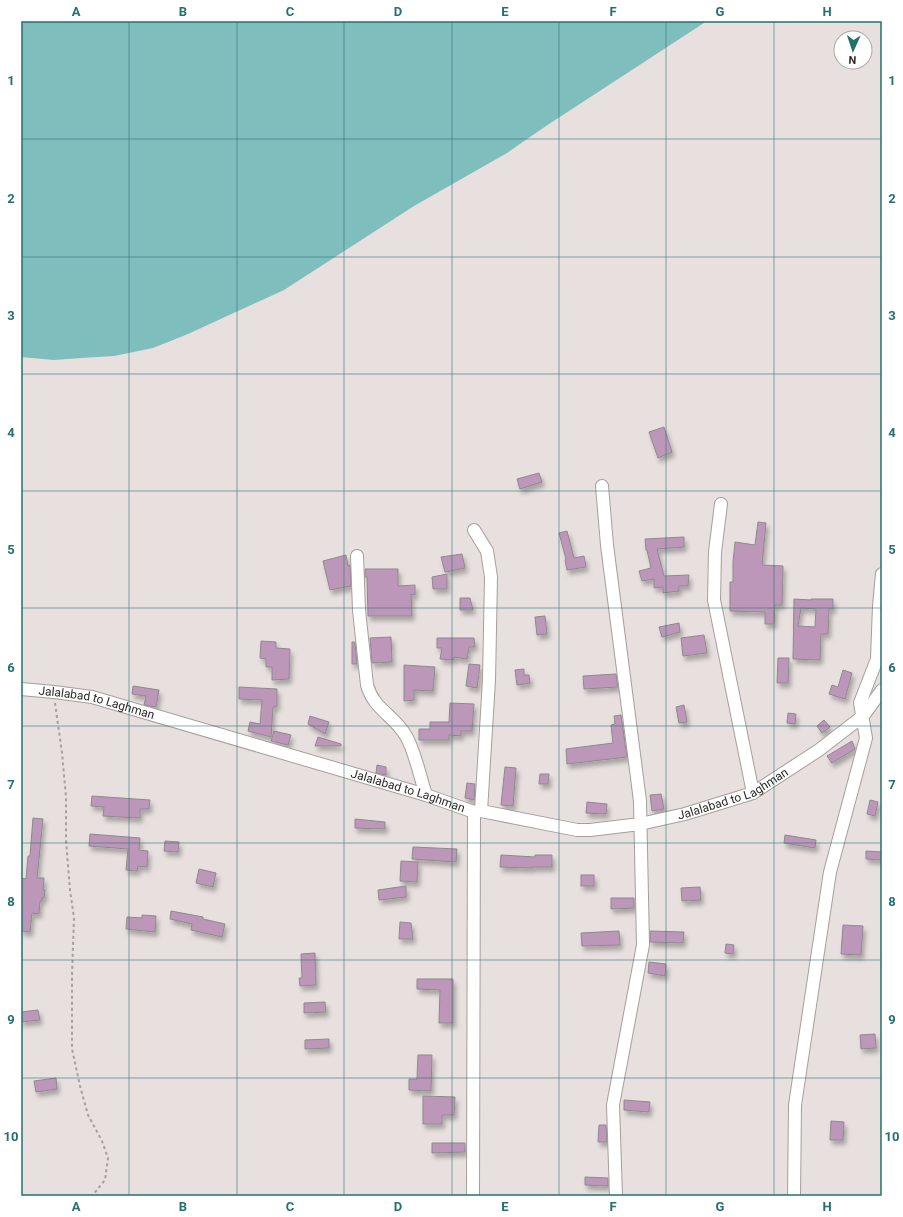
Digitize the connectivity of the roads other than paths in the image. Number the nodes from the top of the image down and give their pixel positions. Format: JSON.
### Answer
{"nodes":[{"id":1,"x":602,"y":486,"type":"dead end"},
{"id":2,"x":720,"y":504,"type":"dead end"},
{"id":3,"x":474,"y":530,"type":"dead end"},
{"id":4,"x":357,"y":556,"type":"dead end"},
{"id":5,"x":882,"y":574,"type":"edge"},
{"id":6,"x":21,"y":689,"type":"edge"},
{"id":7,"x":882,"y":690,"type":"edge"},
{"id":8,"x":862,"y":716,"type":"junction"},
{"id":9,"x":753,"y":793,"type":"junction"},
{"id":10,"x":426,"y":794,"type":"junction"},
{"id":11,"x":477,"y":811,"type":"junction"},
{"id":12,"x":640,"y":824,"type":"junction"},
{"id":13,"x":473,"y":1196,"type":"edge"},
{"id":14,"x":616,"y":1196,"type":"edge"},
{"id":15,"x":794,"y":1196,"type":"edge"}],
"edges":[{"from":1,"to":12,"type":"street"},
{"from":2,"to":9,"type":"street"},
{"from":3,"to":11,"type":"street"},
{"from":4,"to":10,"type":"street"},
{"from":5,"to":8,"type":"street"},
{"from":6,"to":10,"type":"street","name":"Jalalabad to Laghman"},
{"from":7,"to":8,"type":"street","name":"Jalalabad to Laghman"},
{"from":8,"to":9,"type":"street","name":"Jalalabad to Laghman"},
{"from":8,"to":15,"type":"street"},
{"from":9,"to":12,"type":"street","name":"Jalalabad to Laghman"},
{"from":10,"to":11,"type":"street","name":"Jalalabad to Laghman"},
{"from":11,"to":12,"type":"street","name":"Jalalabad to Laghman"},
{"from":11,"to":13,"type":"street"},
{"from":12,"to":14,"type":"street"}]}
